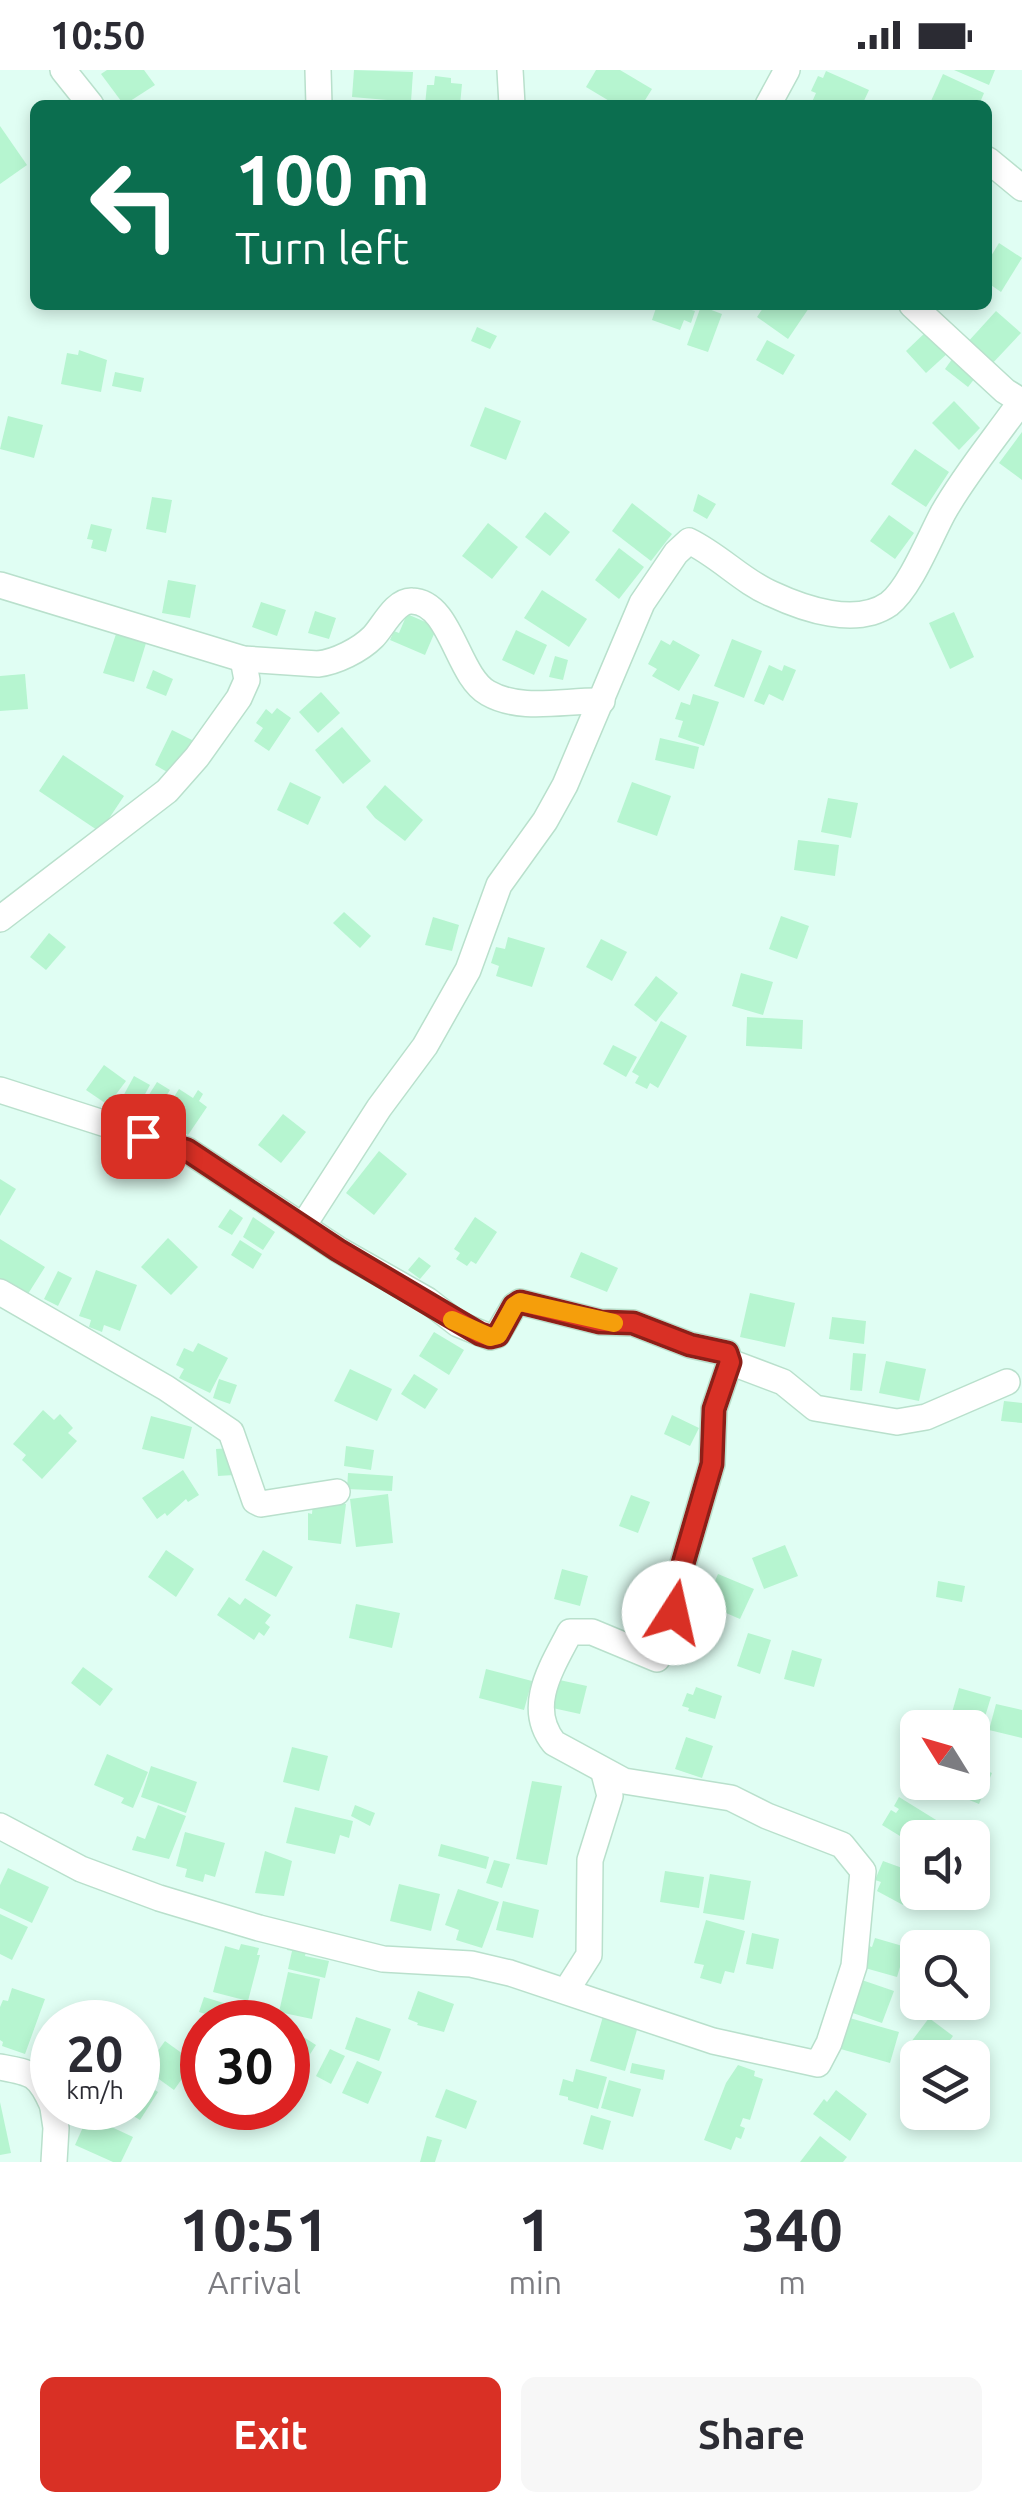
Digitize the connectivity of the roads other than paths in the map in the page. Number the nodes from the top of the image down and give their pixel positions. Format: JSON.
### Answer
{"nodes":[{"id":1,"x":63,"y":70,"type":"edge"},
{"id":2,"x":318,"y":70,"type":"edge"},
{"id":3,"x":510,"y":70,"type":"edge"},
{"id":4,"x":787,"y":70,"type":"edge"},
{"id":5,"x":87,"y":100,"type":"edge"},
{"id":6,"x":319,"y":100,"type":"edge"},
{"id":7,"x":512,"y":100,"type":"edge"},
{"id":8,"x":771,"y":100,"type":"edge"},
{"id":9,"x":992,"y":163,"type":"edge"},
{"id":10,"x":1022,"y":188,"type":"edge"},
{"id":11,"x":917,"y":310,"type":"edge"},
{"id":12,"x":1022,"y":401,"type":"edge"},
{"id":13,"x":0,"y":584,"type":"edge"},
{"id":14,"x":242,"y":658,"type":"junction"},
{"id":15,"x":602,"y":701,"type":"junction"},
{"id":16,"x":0,"y":919,"type":"edge"},
{"id":17,"x":0,"y":1090,"type":"edge"},
{"id":18,"x":303,"y":1226,"type":"junction"},
{"id":19,"x":0,"y":1292,"type":"edge"},
{"id":20,"x":730,"y":1362,"type":"junction"},
{"id":21,"x":1007,"y":1382,"type":"dead end"},
{"id":22,"x":337,"y":1492,"type":"dead end"},
{"id":23,"x":604,"y":1772,"type":"junction"},
{"id":24,"x":640,"y":1783,"type":"junction"},
{"id":25,"x":606,"y":1816,"type":"junction"},
{"id":26,"x":0,"y":1826,"type":"edge"},
{"id":27,"x":566,"y":1992,"type":"junction"},
{"id":28,"x":0,"y":2067,"type":"edge"},
{"id":29,"x":30,"y":2076,"type":"edge"},
{"id":30,"x":56,"y":2130,"type":"edge"},
{"id":31,"x":54,"y":2162,"type":"edge"}],
"edges":[{"from":1,"to":5,"type":"street"},
{"from":2,"to":6,"type":"street"},
{"from":3,"to":7,"type":"street"},
{"from":4,"to":8,"type":"street"},
{"from":9,"to":10,"type":"street"},
{"from":11,"to":12,"type":"street"},
{"from":12,"to":15,"type":"street"},
{"from":13,"to":14,"type":"street"},
{"from":14,"to":15,"type":"street"},
{"from":14,"to":16,"type":"street"},
{"from":15,"to":18,"type":"street"},
{"from":17,"to":18,"type":"street"},
{"from":18,"to":20,"type":"street"},
{"from":19,"to":22,"type":"street"},
{"from":20,"to":21,"type":"street"},
{"from":20,"to":23,"type":"street"},
{"from":23,"to":24,"type":"street"},
{"from":23,"to":25,"type":"street"},
{"from":24,"to":25,"type":"street"},
{"from":24,"to":27,"type":"street"},
{"from":25,"to":27,"type":"street"},
{"from":26,"to":27,"type":"street"},
{"from":28,"to":29,"type":"street"},
{"from":30,"to":31,"type":"street"}]}
